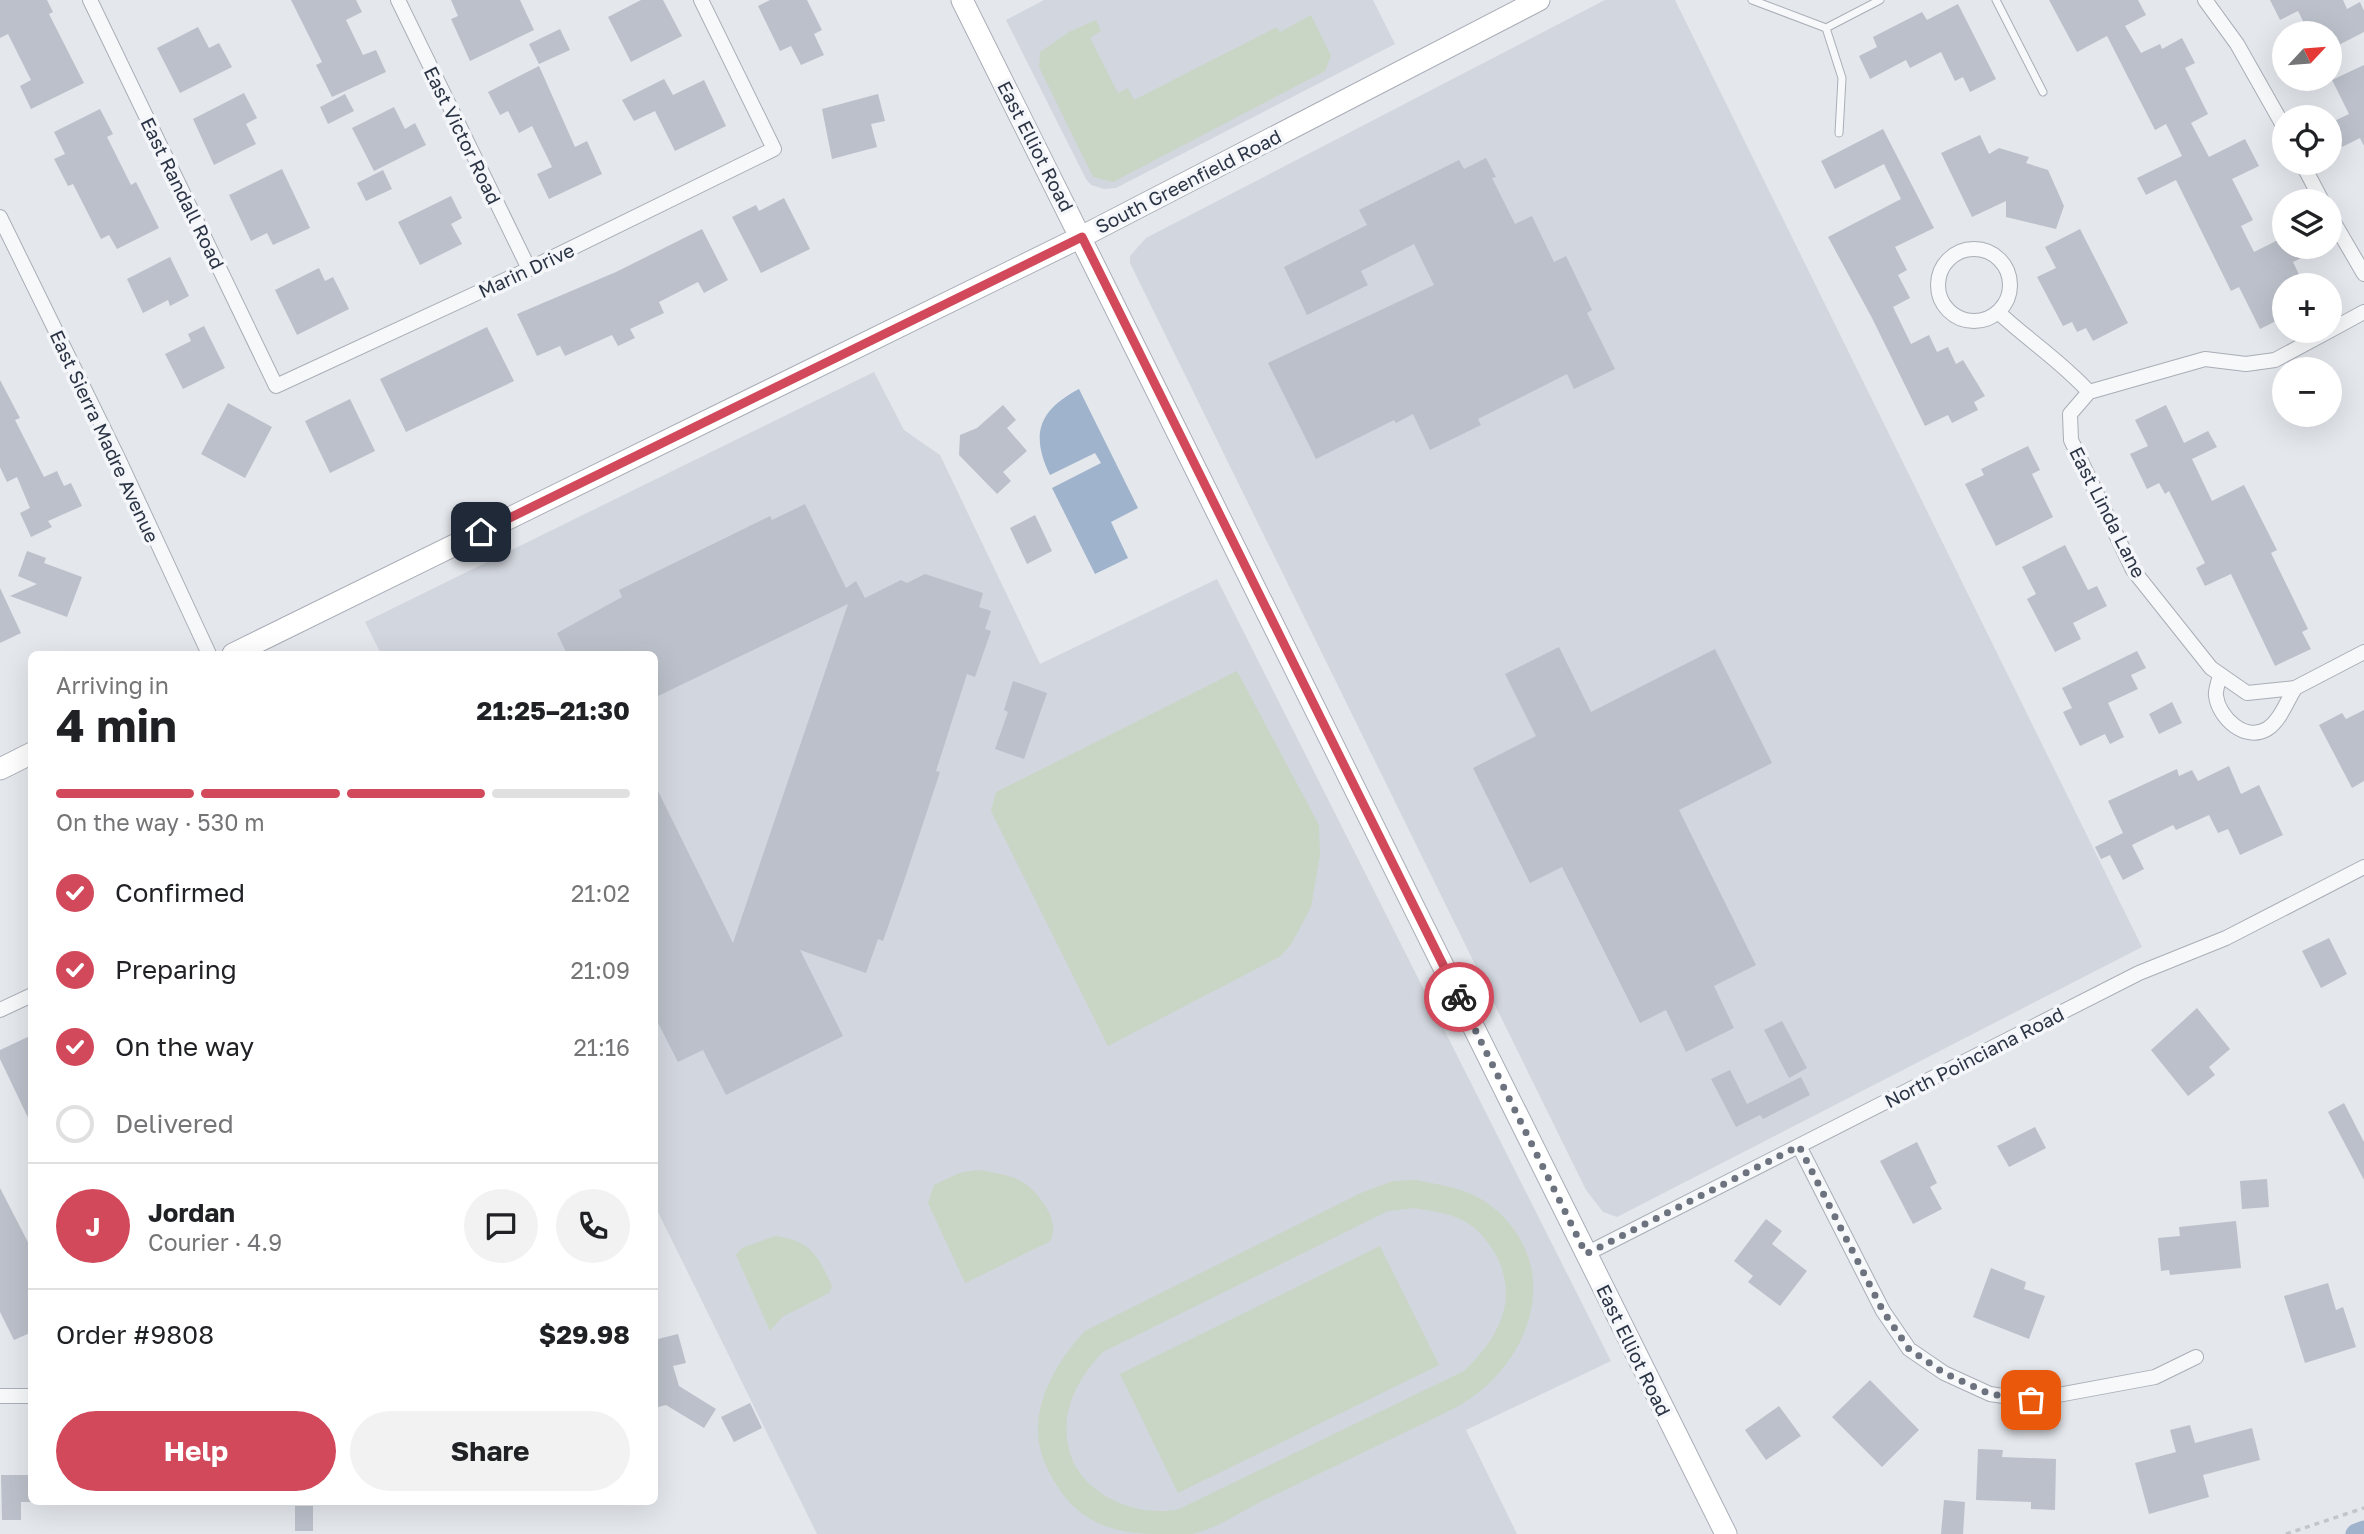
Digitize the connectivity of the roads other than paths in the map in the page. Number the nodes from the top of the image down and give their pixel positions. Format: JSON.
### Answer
{"nodes":[{"id":1,"x":90,"y":0,"type":"edge"},
{"id":2,"x":398,"y":0,"type":"edge"},
{"id":3,"x":701,"y":0,"type":"edge"},
{"id":4,"x":962,"y":0,"type":"edge"},
{"id":5,"x":1539,"y":0,"type":"edge"},
{"id":6,"x":1752,"y":0,"type":"edge"},
{"id":7,"x":1880,"y":0,"type":"edge"},
{"id":8,"x":1996,"y":0,"type":"edge"},
{"id":9,"x":2206,"y":0,"type":"edge"},
{"id":10,"x":1826,"y":28,"type":"junction"},
{"id":11,"x":2043,"y":92,"type":"dead end"},
{"id":12,"x":2272,"y":106,"type":"edge"},
{"id":13,"x":1839,"y":133,"type":"dead end"},
{"id":14,"x":0,"y":217,"type":"edge"},
{"id":15,"x":2342,"y":236,"type":"edge"},
{"id":16,"x":1082,"y":237,"type":"junction"},
{"id":17,"x":529,"y":269,"type":"junction"},
{"id":18,"x":2364,"y":274,"type":"edge"},
{"id":19,"x":1998,"y":312,"type":"junction"},
{"id":20,"x":2364,"y":312,"type":"edge"},
{"id":21,"x":2342,"y":324,"type":"edge"},
{"id":22,"x":2306,"y":343,"type":"edge"},
{"id":23,"x":276,"y":386,"type":"joint"},
{"id":24,"x":2089,"y":392,"type":"junction"},
{"id":25,"x":208,"y":651,"type":"edge"},
{"id":26,"x":239,"y":651,"type":"edge"},
{"id":27,"x":2364,"y":652,"type":"edge"},
{"id":28,"x":2220,"y":675,"type":"junction"},
{"id":29,"x":2295,"y":688,"type":"junction"},
{"id":30,"x":28,"y":755,"type":"edge"},
{"id":31,"x":0,"y":769,"type":"edge"},
{"id":32,"x":2364,"y":867,"type":"edge"},
{"id":33,"x":28,"y":997,"type":"edge"},
{"id":34,"x":0,"y":1010,"type":"edge"},
{"id":35,"x":1799,"y":1146,"type":"junction"},
{"id":36,"x":1586,"y":1254,"type":"junction"},
{"id":37,"x":2196,"y":1357,"type":"dead end"},
{"id":38,"x":28,"y":1395,"type":"edge"},
{"id":39,"x":0,"y":1396,"type":"edge"},
{"id":40,"x":1726,"y":1534,"type":"edge"}],
"edges":[{"from":1,"to":23,"type":"street","name":"East Randall Road"},
{"from":2,"to":17,"type":"street","name":"East Victor Road"},
{"from":3,"to":17,"type":"street","name":"Marin Drive"},
{"from":4,"to":16,"type":"main road","name":"East Elliot Road"},
{"from":5,"to":16,"type":"main road","name":"South Greenfield Road"},
{"from":6,"to":10,"type":"lane"},
{"from":7,"to":10,"type":"lane"},
{"from":8,"to":11,"type":"lane"},
{"from":9,"to":12,"type":"street"},
{"from":10,"to":13,"type":"lane"},
{"from":14,"to":25,"type":"street","name":"East Sierra Madre Avenue"},
{"from":15,"to":18,"type":"street"},
{"from":16,"to":26,"type":"main road","name":"South Greenfield Road"},
{"from":16,"to":36,"type":"main road","name":"East Elliot Road"},
{"from":17,"to":23,"type":"street","name":"Marin Drive"},
{"from":19,"to":19,"type":"street"},
{"from":19,"to":24,"type":"street"},
{"from":20,"to":21,"type":"street"},
{"from":22,"to":24,"type":"street"},
{"from":24,"to":28,"type":"street","name":"East Linda Lane"},
{"from":27,"to":29,"type":"street"},
{"from":28,"to":29,"type":"street","name":"East Linda Lane"},
{"from":28,"to":29,"type":"street"},
{"from":30,"to":31,"type":"main road"},
{"from":32,"to":35,"type":"street","name":"North Poinciana Road"},
{"from":33,"to":34,"type":"street"},
{"from":35,"to":36,"type":"street","name":"North Poinciana Road"},
{"from":35,"to":37,"type":"street"},
{"from":36,"to":40,"type":"main road","name":"East Elliot Road"},
{"from":38,"to":39,"type":"street"}]}
